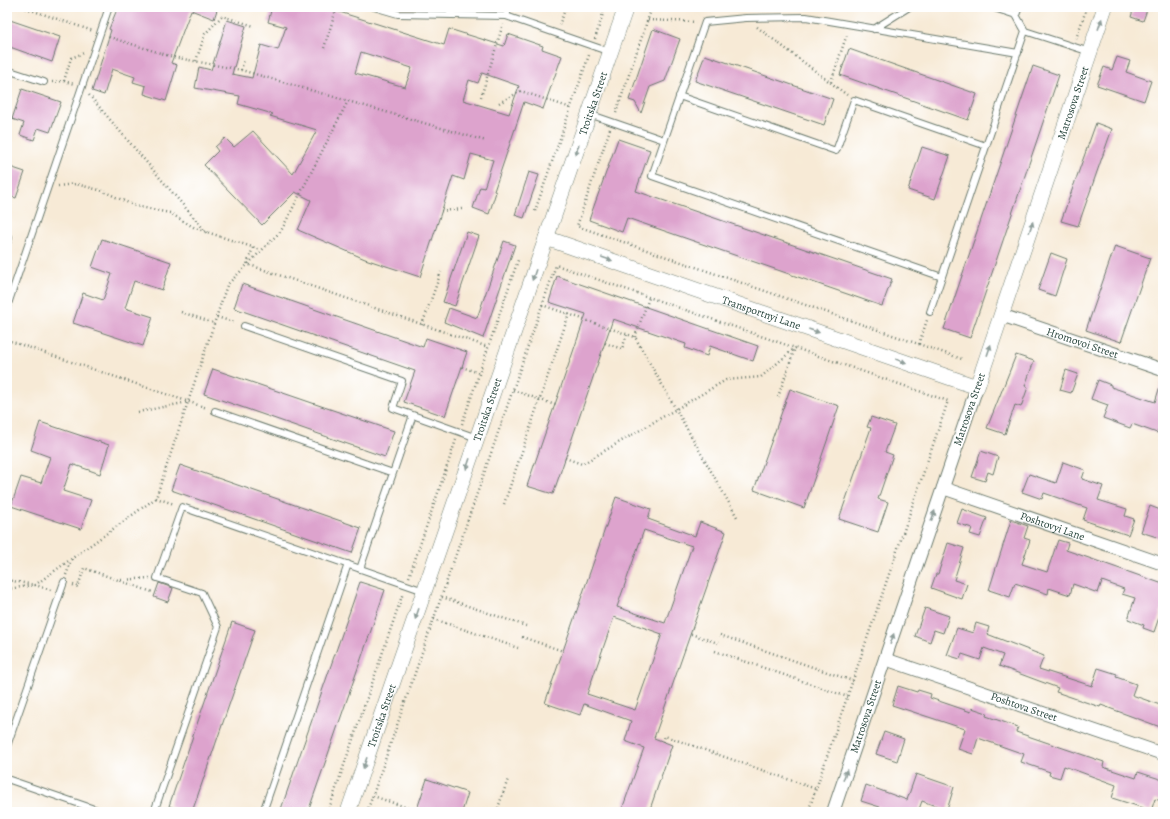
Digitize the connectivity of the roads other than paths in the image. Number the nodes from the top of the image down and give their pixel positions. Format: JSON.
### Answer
{"nodes":[{"id":1,"x":109,"y":7,"type":"edge"},
{"id":2,"x":374,"y":7,"type":"edge"},
{"id":3,"x":509,"y":7,"type":"edge"},
{"id":4,"x":626,"y":7,"type":"edge"},
{"id":5,"x":909,"y":7,"type":"edge"},
{"id":6,"x":991,"y":7,"type":"edge"},
{"id":7,"x":1018,"y":7,"type":"edge"},
{"id":8,"x":1106,"y":7,"type":"edge"},
{"id":9,"x":1016,"y":15,"type":"junction"},
{"id":10,"x":506,"y":16,"type":"junction"},
{"id":11,"x":874,"y":29,"type":"junction"},
{"id":12,"x":1025,"y":31,"type":"junction"},
{"id":13,"x":610,"y":52,"type":"junction"},
{"id":14,"x":1090,"y":52,"type":"junction"},
{"id":15,"x":1018,"y":53,"type":"junction"},
{"id":16,"x":7,"y":70,"type":"edge"},
{"id":17,"x":44,"y":82,"type":"dead end"},
{"id":18,"x":679,"y":96,"type":"junction"},
{"id":19,"x":589,"y":114,"type":"junction"},
{"id":20,"x":664,"y":140,"type":"junction"},
{"id":21,"x":986,"y":146,"type":"junction"},
{"id":22,"x":7,"y":238,"type":"edge"},
{"id":23,"x":546,"y":238,"type":"junction"},
{"id":24,"x":7,"y":243,"type":"edge"},
{"id":25,"x":942,"y":277,"type":"junction"},
{"id":26,"x":7,"y":307,"type":"edge"},
{"id":27,"x":930,"y":312,"type":"road end"},
{"id":28,"x":1001,"y":315,"type":"junction"},
{"id":29,"x":244,"y":326,"type":"road end"},
{"id":30,"x":1163,"y":370,"type":"edge"},
{"id":31,"x":977,"y":387,"type":"junction"},
{"id":32,"x":215,"y":411,"type":"road end"},
{"id":33,"x":413,"y":415,"type":"junction"},
{"id":34,"x":477,"y":438,"type":"junction"},
{"id":35,"x":393,"y":473,"type":"junction"},
{"id":36,"x":942,"y":488,"type":"junction"},
{"id":37,"x":348,"y":564,"type":"junction"},
{"id":38,"x":1163,"y":564,"type":"edge"},
{"id":39,"x":360,"y":569,"type":"junction"},
{"id":40,"x":64,"y":582,"type":"road end"},
{"id":41,"x":424,"y":591,"type":"junction"},
{"id":42,"x":885,"y":659,"type":"junction"},
{"id":43,"x":7,"y":746,"type":"edge"},
{"id":44,"x":1163,"y":754,"type":"edge"},
{"id":45,"x":7,"y":779,"type":"edge"},
{"id":46,"x":103,"y":812,"type":"edge"},
{"id":47,"x":154,"y":812,"type":"edge"},
{"id":48,"x":263,"y":812,"type":"edge"},
{"id":49,"x":348,"y":812,"type":"edge"},
{"id":50,"x":833,"y":812,"type":"edge"}],
"edges":[{"from":1,"to":26,"type":"lane"},
{"from":2,"to":10,"type":"lane"},
{"from":3,"to":10,"type":"lane"},
{"from":4,"to":13,"type":"street","name":"Troitska Street"},
{"from":5,"to":11,"type":"lane"},
{"from":6,"to":9,"type":"lane"},
{"from":7,"to":9,"type":"lane"},
{"from":14,"to":8,"type":"street","name":"Matrosova Street","one_way":true},
{"from":9,"to":12,"type":"lane"},
{"from":10,"to":13,"type":"lane"},
{"from":11,"to":15,"type":"lane"},
{"from":11,"to":18,"type":"lane"},
{"from":12,"to":14,"type":"lane"},
{"from":12,"to":15,"type":"lane"},
{"from":13,"to":19,"type":"street","name":"Troitska Street"},
{"from":28,"to":14,"type":"street","name":"Matrosova Street","one_way":true},
{"from":15,"to":21,"type":"lane"},
{"from":16,"to":17,"type":"lane"},
{"from":18,"to":20,"type":"lane"},
{"from":18,"to":21,"type":"lane"},
{"from":19,"to":20,"type":"lane"},
{"from":19,"to":23,"type":"street","name":"Troitska Street","one_way":true},
{"from":20,"to":25,"type":"lane"},
{"from":21,"to":25,"type":"lane"},
{"from":22,"to":24,"type":"lane"},
{"from":23,"to":31,"type":"street","name":"Transportnyi Lane","one_way":true},
{"from":23,"to":34,"type":"street","name":"Troitska Street","one_way":true},
{"from":25,"to":27,"type":"lane"},
{"from":28,"to":30,"type":"street","name":"Hromovoi Street"},
{"from":31,"to":28,"type":"street","name":"Matrosova Street","one_way":true},
{"from":29,"to":33,"type":"lane"},
{"from":31,"to":36,"type":"street","name":"Matrosova Street"},
{"from":32,"to":35,"type":"lane"},
{"from":33,"to":34,"type":"lane"},
{"from":33,"to":35,"type":"lane"},
{"from":34,"to":41,"type":"street","name":"Troitska Street","one_way":true},
{"from":35,"to":39,"type":"lane"},
{"from":36,"to":38,"type":"street","name":"Poshtovyi Lane"},
{"from":42,"to":36,"type":"street","name":"Matrosova Street","one_way":true},
{"from":37,"to":39,"type":"lane"},
{"from":37,"to":47,"type":"lane"},
{"from":37,"to":48,"type":"lane"},
{"from":39,"to":41,"type":"lane"},
{"from":40,"to":43,"type":"lane"},
{"from":41,"to":49,"type":"street","name":"Troitska Street","one_way":true},
{"from":42,"to":44,"type":"street","name":"Poshtova Street"},
{"from":50,"to":42,"type":"street","name":"Matrosova Street","one_way":true},
{"from":45,"to":46,"type":"lane"}]}
